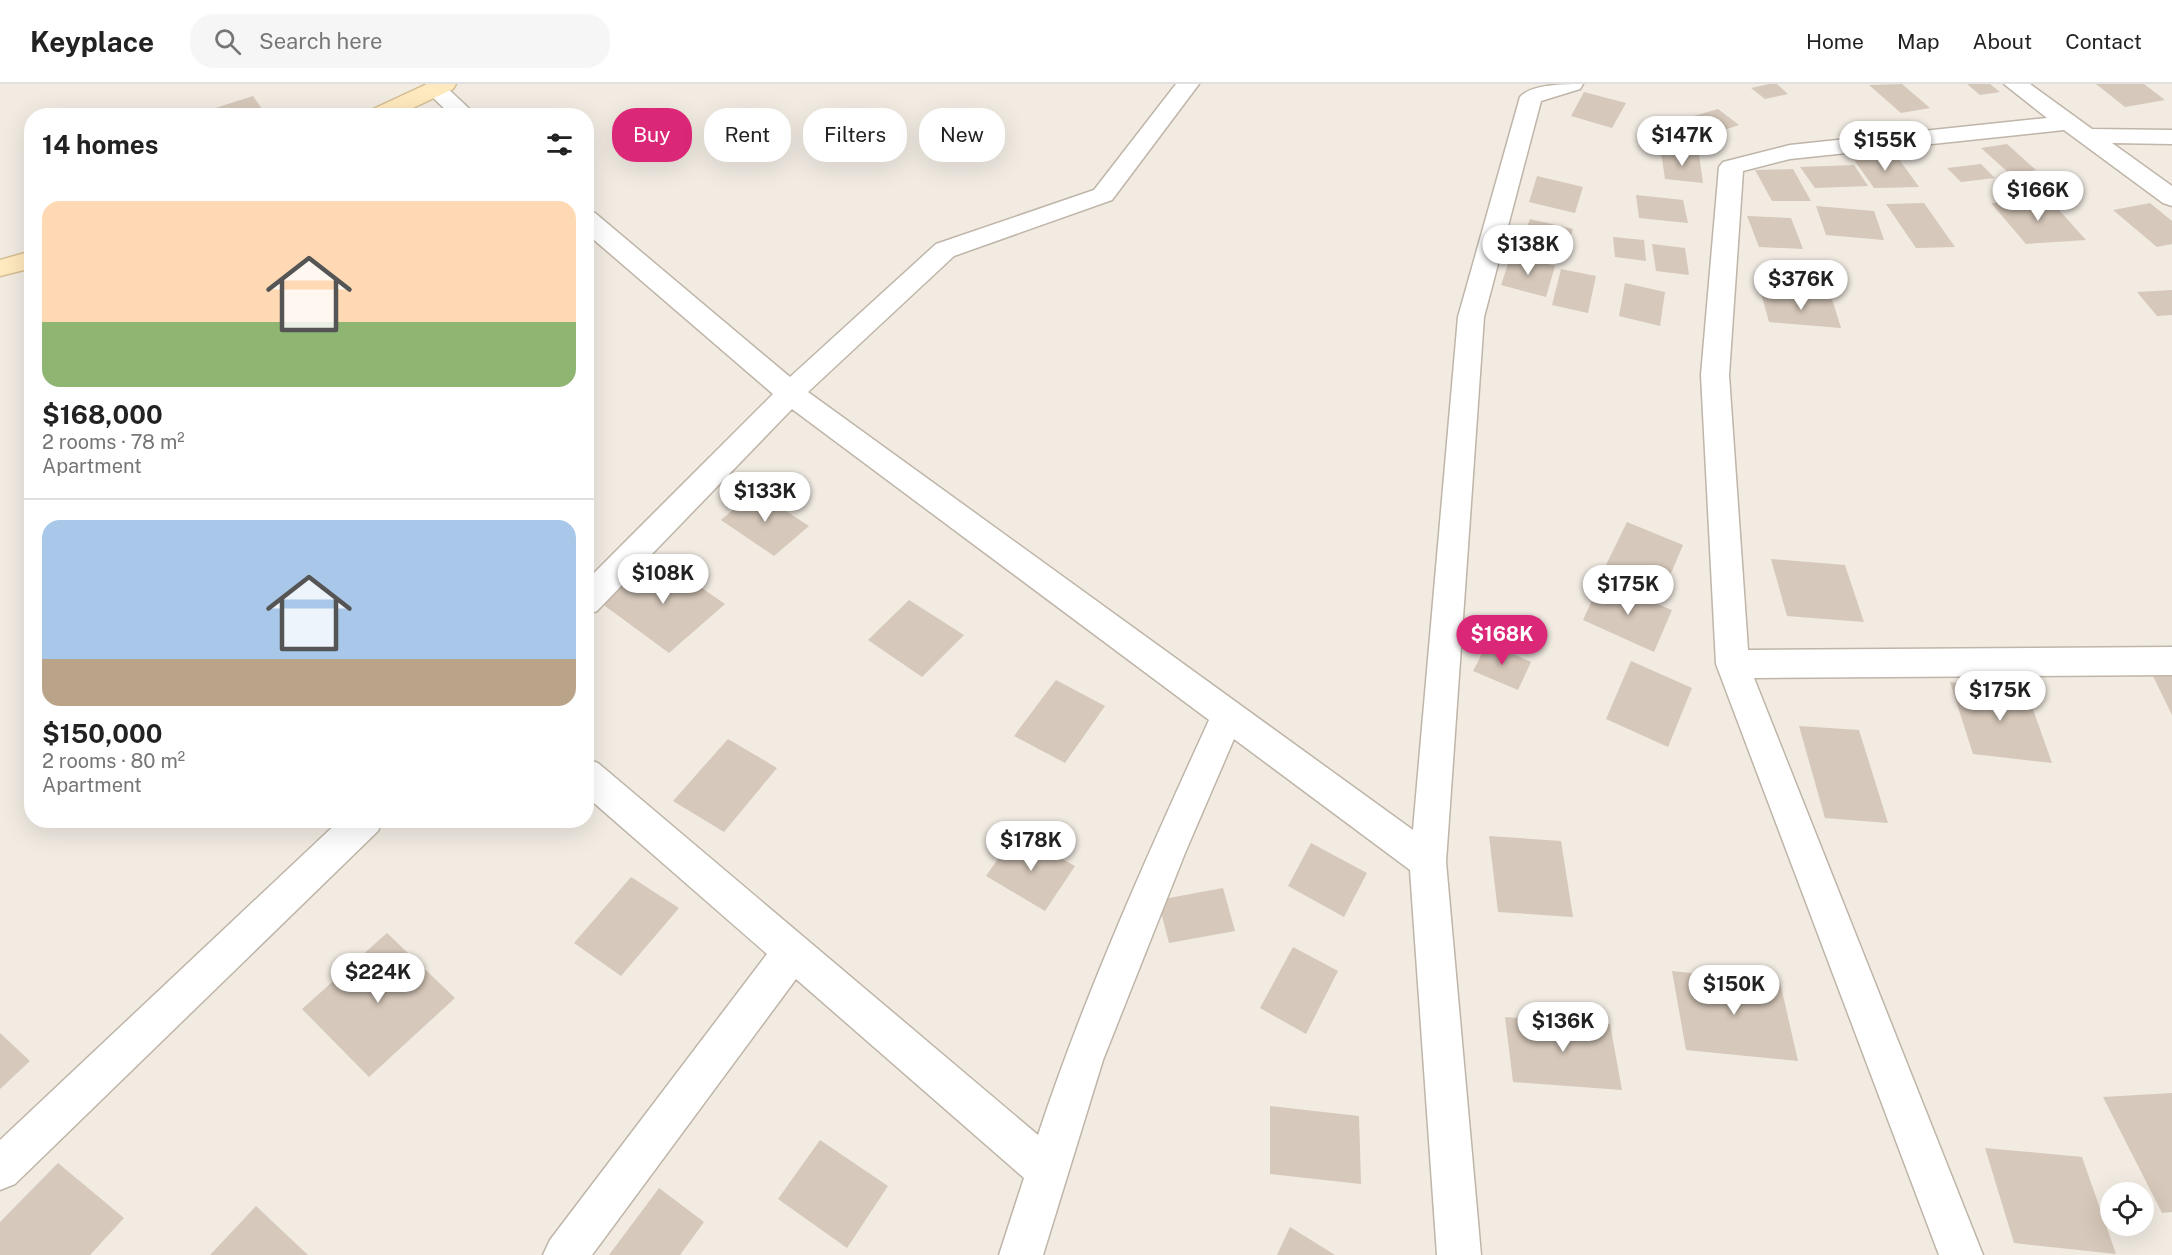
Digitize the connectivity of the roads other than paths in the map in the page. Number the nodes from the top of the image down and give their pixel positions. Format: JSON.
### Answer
{"nodes":[{"id":1,"x":1188,"y":84,"type":"edge"},
{"id":2,"x":1572,"y":84,"type":"edge"},
{"id":3,"x":2014,"y":84,"type":"edge"},
{"id":4,"x":440,"y":87,"type":"edge"},
{"id":5,"x":394,"y":108,"type":"edge"},
{"id":6,"x":459,"y":108,"type":"edge"},
{"id":7,"x":2078,"y":129,"type":"junction"},
{"id":8,"x":2172,"y":137,"type":"edge"},
{"id":9,"x":2172,"y":198,"type":"edge"},
{"id":10,"x":594,"y":226,"type":"edge"},
{"id":11,"x":24,"y":261,"type":"edge"},
{"id":12,"x":0,"y":268,"type":"edge"},
{"id":13,"x":790,"y":393,"type":"junction"},
{"id":14,"x":594,"y":594,"type":"edge"},
{"id":15,"x":2172,"y":661,"type":"edge"},
{"id":16,"x":1732,"y":664,"type":"junction"},
{"id":17,"x":1228,"y":715,"type":"junction"},
{"id":18,"x":594,"y":781,"type":"edge"},
{"id":19,"x":357,"y":828,"type":"edge"},
{"id":20,"x":1428,"y":862,"type":"junction"},
{"id":21,"x":792,"y":952,"type":"junction"},
{"id":22,"x":0,"y":1169,"type":"edge"},
{"id":23,"x":1048,"y":1171,"type":"junction"},
{"id":24,"x":565,"y":1255,"type":"edge"},
{"id":25,"x":1021,"y":1255,"type":"edge"},
{"id":26,"x":1459,"y":1255,"type":"edge"},
{"id":27,"x":1961,"y":1255,"type":"edge"}],
"edges":[{"from":1,"to":13,"type":"street"},
{"from":2,"to":20,"type":"street"},
{"from":3,"to":7,"type":"street"},
{"from":4,"to":5,"type":"street"},
{"from":4,"to":6,"type":"street"},
{"from":7,"to":8,"type":"street"},
{"from":7,"to":9,"type":"street"},
{"from":7,"to":16,"type":"street"},
{"from":10,"to":13,"type":"street"},
{"from":11,"to":12,"type":"street"},
{"from":13,"to":14,"type":"street"},
{"from":13,"to":17,"type":"street"},
{"from":15,"to":16,"type":"street"},
{"from":16,"to":27,"type":"street"},
{"from":17,"to":20,"type":"street"},
{"from":17,"to":23,"type":"street"},
{"from":18,"to":21,"type":"street"},
{"from":19,"to":22,"type":"street"},
{"from":20,"to":26,"type":"street"},
{"from":21,"to":23,"type":"street"},
{"from":21,"to":24,"type":"street"},
{"from":23,"to":25,"type":"street"}]}
